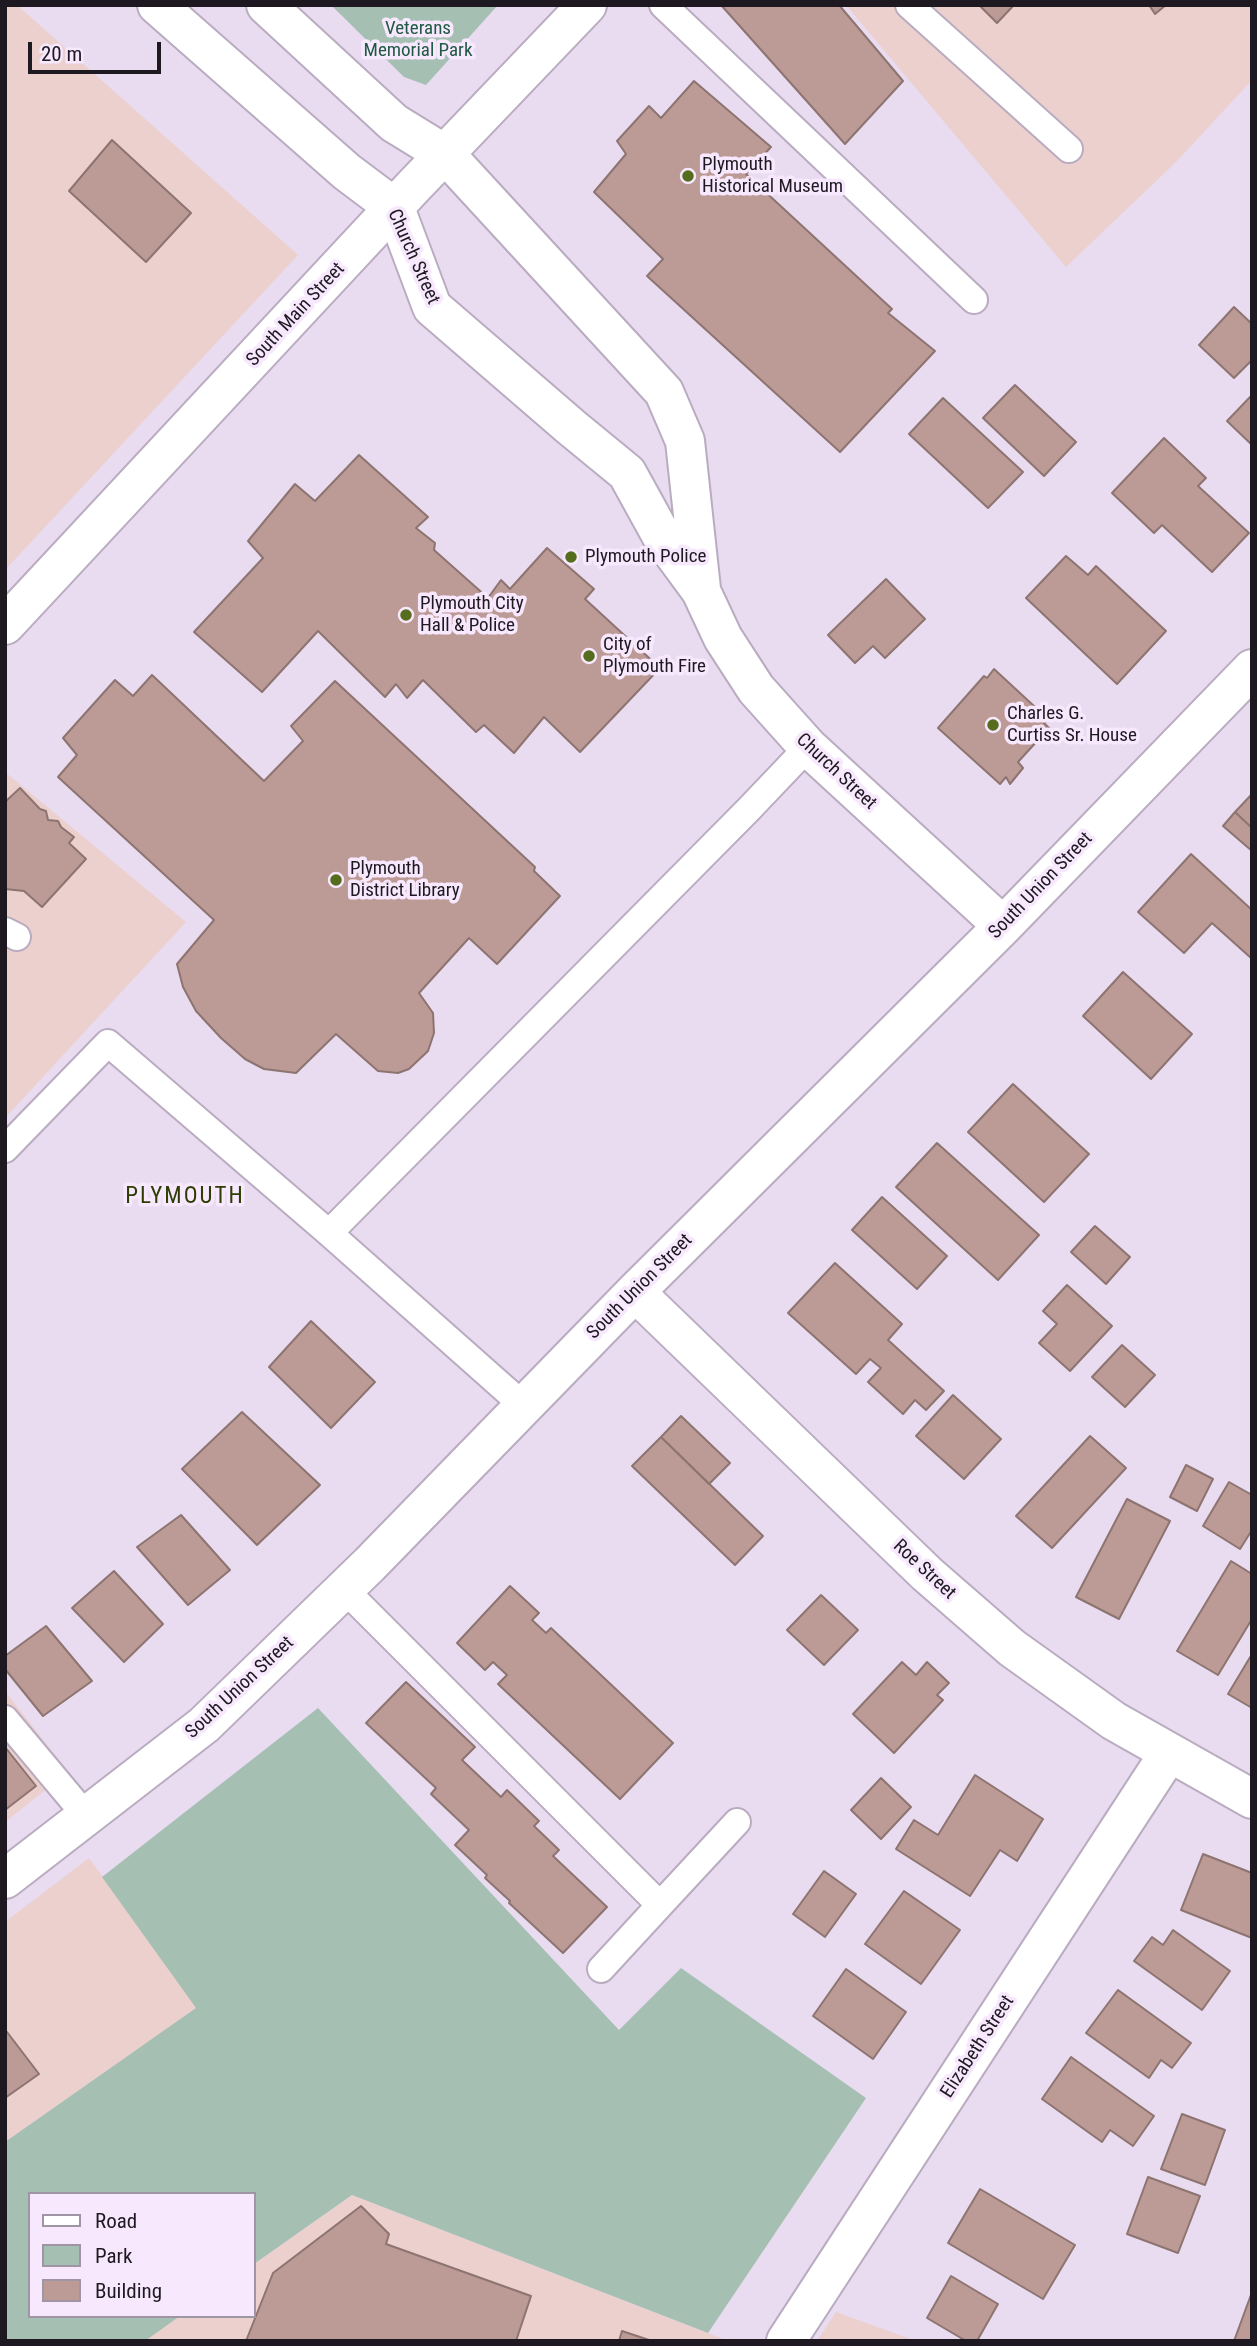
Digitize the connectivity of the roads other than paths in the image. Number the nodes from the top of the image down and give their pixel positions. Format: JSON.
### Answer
{"nodes":[{"id":1,"x":157,"y":5,"type":"edge"},
{"id":2,"x":267,"y":5,"type":"edge"},
{"id":3,"x":587,"y":5,"type":"edge"},
{"id":4,"x":663,"y":5,"type":"edge"},
{"id":5,"x":909,"y":5,"type":"edge"},
{"id":6,"x":1069,"y":149,"type":"dead end"},
{"id":7,"x":446,"y":155,"type":"junction"},
{"id":8,"x":395,"y":208,"type":"junction"},
{"id":9,"x":974,"y":300,"type":"dead end"},
{"id":10,"x":701,"y":591,"type":"junction"},
{"id":11,"x":5,"y":625,"type":"edge"},
{"id":12,"x":1252,"y":669,"type":"edge"},
{"id":13,"x":808,"y":747,"type":"junction"},
{"id":14,"x":1003,"y":926,"type":"junction"},
{"id":15,"x":5,"y":1149,"type":"edge"},
{"id":16,"x":329,"y":1233,"type":"junction"},
{"id":17,"x":635,"y":1292,"type":"junction"},
{"id":18,"x":524,"y":1406,"type":"junction"},
{"id":19,"x":344,"y":1589,"type":"junction"},
{"id":20,"x":5,"y":1719,"type":"edge"},
{"id":21,"x":1169,"y":1753,"type":"junction"},
{"id":22,"x":1252,"y":1799,"type":"edge"},
{"id":23,"x":87,"y":1817,"type":"junction"},
{"id":24,"x":737,"y":1822,"type":"dead end"},
{"id":25,"x":5,"y":1879,"type":"edge"},
{"id":26,"x":660,"y":1905,"type":"junction"},
{"id":27,"x":601,"y":1969,"type":"dead end"},
{"id":28,"x":786,"y":2341,"type":"edge"}],
"edges":[{"from":1,"to":8,"type":"street","name":"Church Street"},
{"from":2,"to":7,"type":"street","name":"Church Street"},
{"from":3,"to":7,"type":"street","name":"South Main Street"},
{"from":4,"to":9,"type":"lane"},
{"from":5,"to":6,"type":"lane"},
{"from":7,"to":8,"type":"street","name":"South Main Street"},
{"from":7,"to":10,"type":"street","name":"Church Street"},
{"from":8,"to":10,"type":"street","name":"Church Street"},
{"from":8,"to":11,"type":"street","name":"South Main Street"},
{"from":10,"to":13,"type":"street","name":"Church Street"},
{"from":12,"to":14,"type":"street","name":"South Union Street"},
{"from":13,"to":14,"type":"street","name":"Church Street"},
{"from":13,"to":16,"type":"lane"},
{"from":14,"to":17,"type":"street","name":"South Union Street"},
{"from":15,"to":16,"type":"lane"},
{"from":16,"to":18,"type":"lane"},
{"from":17,"to":18,"type":"street","name":"South Union Street"},
{"from":17,"to":21,"type":"street","name":"Roe Street"},
{"from":18,"to":19,"type":"street","name":"South Union Street"},
{"from":19,"to":23,"type":"street","name":"South Union Street"},
{"from":19,"to":26,"type":"lane"},
{"from":20,"to":23,"type":"lane"},
{"from":21,"to":22,"type":"street","name":"Roe Street"},
{"from":21,"to":28,"type":"street","name":"Elizabeth Street"},
{"from":23,"to":25,"type":"street","name":"South Union Street"},
{"from":24,"to":26,"type":"lane"},
{"from":26,"to":27,"type":"lane"}]}
